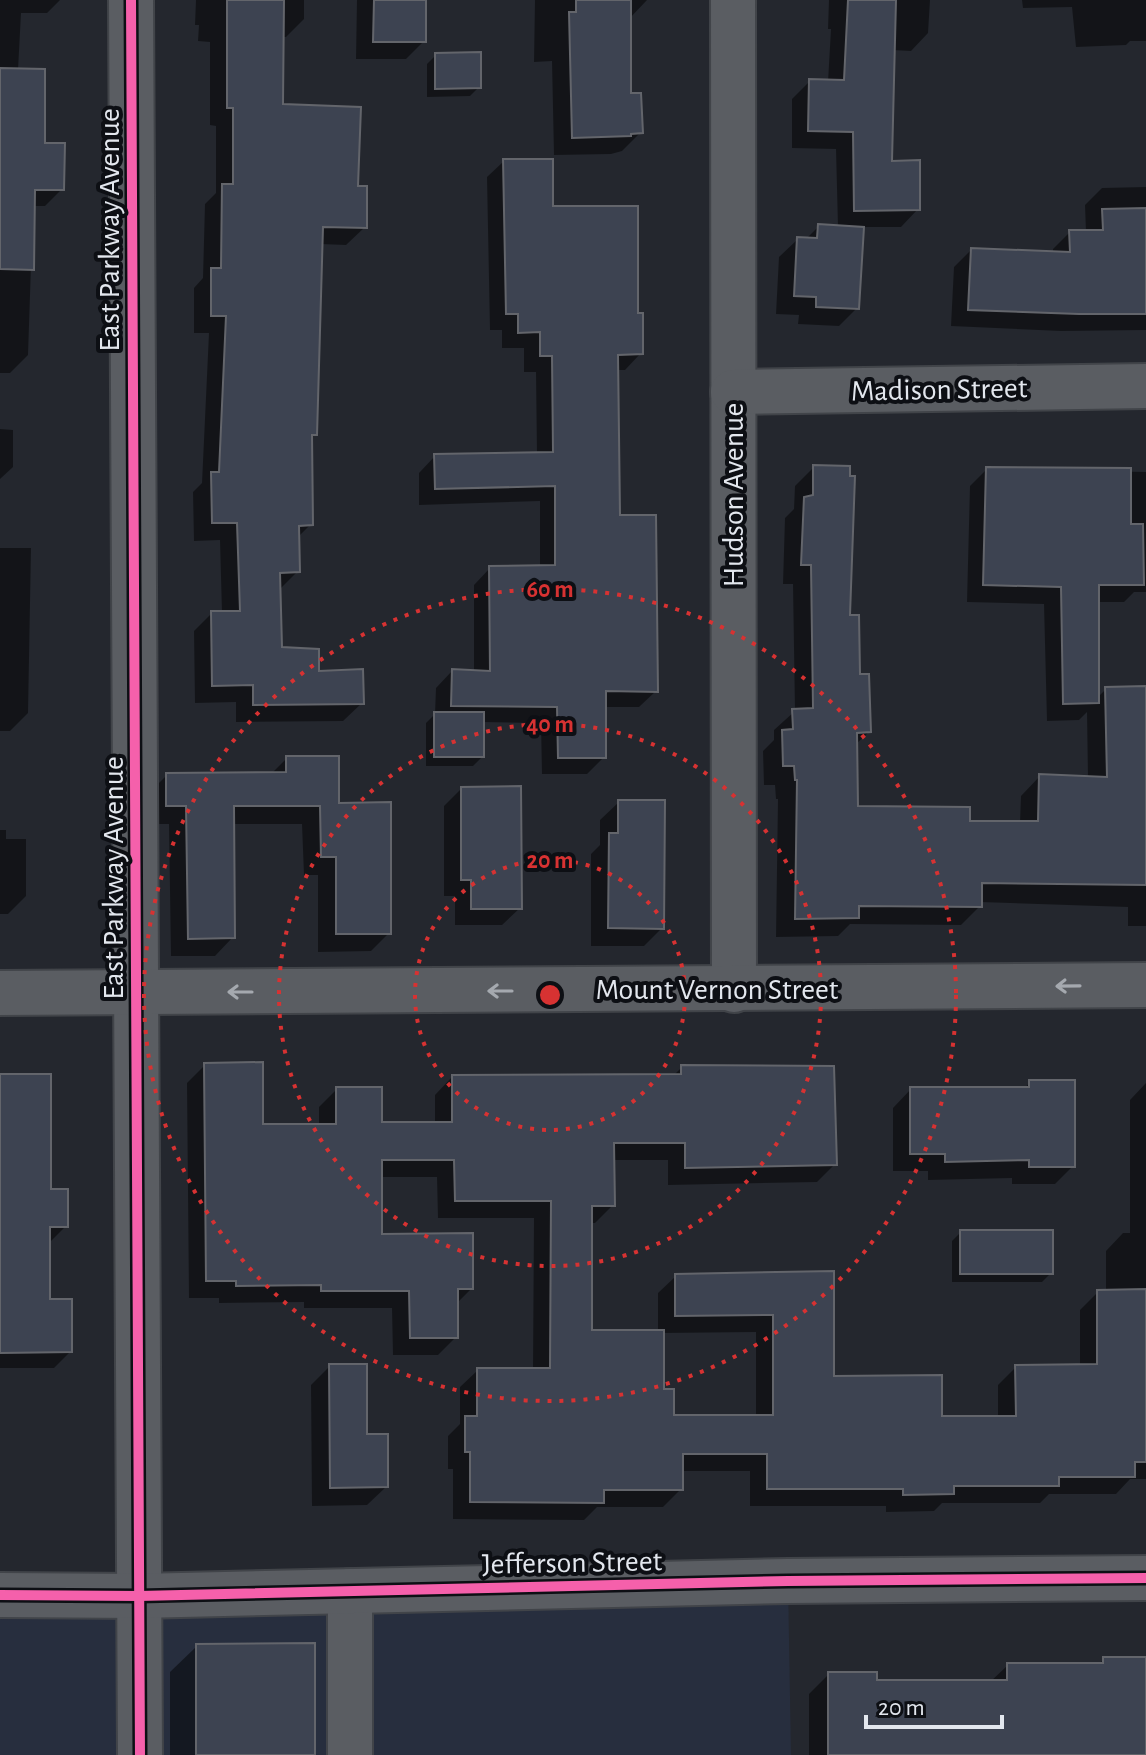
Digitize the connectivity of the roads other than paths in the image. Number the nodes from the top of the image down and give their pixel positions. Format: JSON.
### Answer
{"nodes":[{"id":1,"x":131,"y":0,"type":"edge"},
{"id":2,"x":733,"y":0,"type":"edge"},
{"id":3,"x":1146,"y":386,"type":"edge"},
{"id":4,"x":733,"y":392,"type":"junction"},
{"id":5,"x":1146,"y":985,"type":"edge"},
{"id":6,"x":734,"y":990,"type":"junction"},
{"id":7,"x":138,"y":992,"type":"junction"},
{"id":8,"x":0,"y":993,"type":"edge"},
{"id":9,"x":1146,"y":1578,"type":"edge"},
{"id":10,"x":350,"y":1591,"type":"junction"},
{"id":11,"x":0,"y":1595,"type":"edge"},
{"id":12,"x":139,"y":1596,"type":"junction"},
{"id":13,"x":140,"y":1755,"type":"edge"},
{"id":14,"x":350,"y":1755,"type":"edge"}],
"edges":[{"from":1,"to":7,"type":"street","name":"East Parkway Avenue"},
{"from":2,"to":4,"type":"street","name":"Hudson Avenue"},
{"from":3,"to":4,"type":"street","name":"Madison Street"},
{"from":4,"to":6,"type":"street","name":"Hudson Avenue"},
{"from":5,"to":6,"type":"street","name":"Mount Vernon Street","one_way":true},
{"from":6,"to":7,"type":"street","name":"Mount Vernon Street","one_way":true},
{"from":7,"to":8,"type":"street","name":"Mount Vernon Street"},
{"from":7,"to":12,"type":"street","name":"East Parkway Avenue"},
{"from":9,"to":10,"type":"street","name":"Jefferson Street"},
{"from":10,"to":12,"type":"street","name":"Jefferson Street"},
{"from":10,"to":14,"type":"street"},
{"from":11,"to":12,"type":"street","name":"Jefferson Street"},
{"from":12,"to":13,"type":"street","name":"East Parkway Avenue"}]}
